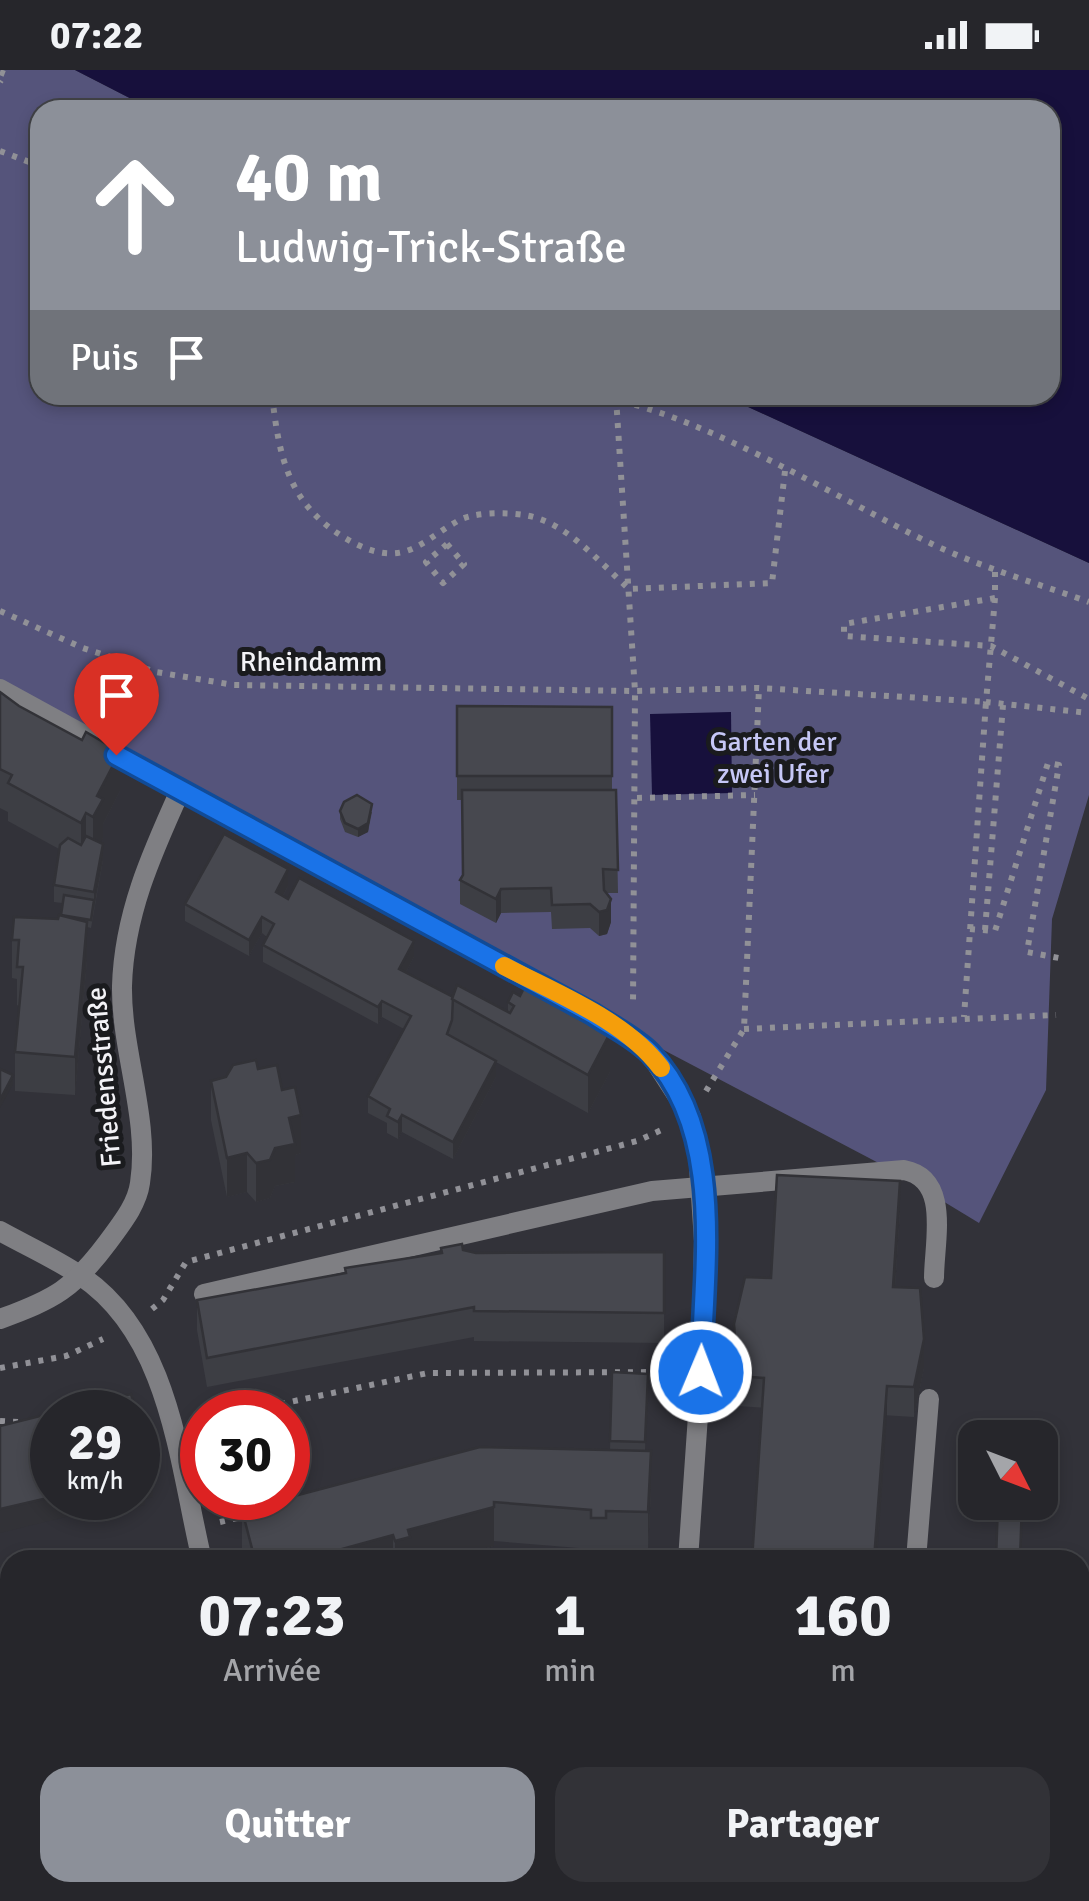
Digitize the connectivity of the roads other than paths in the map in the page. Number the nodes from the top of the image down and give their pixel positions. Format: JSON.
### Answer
{"nodes":[{"id":1,"x":0,"y":690,"type":"edge"},
{"id":2,"x":180,"y":791,"type":"junction"},
{"id":3,"x":702,"y":1188,"type":"junction"},
{"id":4,"x":0,"y":1231,"type":"edge"},
{"id":5,"x":82,"y":1277,"type":"junction"},
{"id":6,"x":934,"y":1278,"type":"dead end"},
{"id":7,"x":204,"y":1294,"type":"edge"},
{"id":8,"x":0,"y":1319,"type":"edge"},
{"id":9,"x":929,"y":1399,"type":"dead end"},
{"id":10,"x":200,"y":1550,"type":"edge"},
{"id":11,"x":689,"y":1550,"type":"edge"},
{"id":12,"x":917,"y":1550,"type":"edge"}],
"edges":[{"from":1,"to":2,"type":"street"},
{"from":2,"to":3,"type":"street"},
{"from":2,"to":5,"type":"street","name":"Friedensstraße"},
{"from":3,"to":6,"type":"street"},
{"from":3,"to":7,"type":"street"},
{"from":3,"to":11,"type":"street"},
{"from":4,"to":5,"type":"street"},
{"from":5,"to":8,"type":"street"},
{"from":5,"to":10,"type":"street"},
{"from":9,"to":12,"type":"street"}]}
